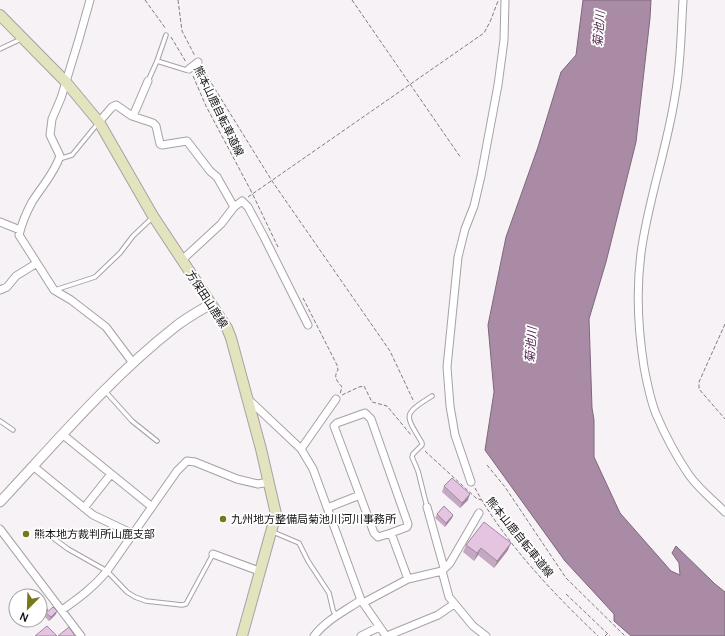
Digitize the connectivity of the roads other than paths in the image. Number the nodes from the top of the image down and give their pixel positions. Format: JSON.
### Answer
{"nodes":[{"id":1,"x":90,"y":0,"type":"edge"},
{"id":2,"x":505,"y":0,"type":"edge"},
{"id":3,"x":683,"y":0,"type":"edge"},
{"id":4,"x":0,"y":15,"type":"edge"},
{"id":5,"x":168,"y":34,"type":"road end"},
{"id":6,"x":22,"y":38,"type":"junction"},
{"id":7,"x":0,"y":50,"type":"edge"},
{"id":8,"x":157,"y":61,"type":"junction"},
{"id":9,"x":198,"y":62,"type":"road end"},
{"id":10,"x":189,"y":70,"type":"joint"},
{"id":11,"x":65,"y":81,"type":"junction"},
{"id":12,"x":148,"y":81,"type":"joint"},
{"id":13,"x":133,"y":116,"type":"junction"},
{"id":14,"x":99,"y":122,"type":"junction"},
{"id":15,"x":59,"y":159,"type":"junction"},
{"id":16,"x":234,"y":207,"type":"junction"},
{"id":17,"x":153,"y":216,"type":"junction"},
{"id":18,"x":0,"y":222,"type":"edge"},
{"id":19,"x":20,"y":230,"type":"junction"},
{"id":20,"x":182,"y":260,"type":"junction"},
{"id":21,"x":37,"y":263,"type":"junction"},
{"id":22,"x":0,"y":290,"type":"edge"},
{"id":23,"x":54,"y":290,"type":"junction"},
{"id":24,"x":211,"y":304,"type":"junction"},
{"id":25,"x":308,"y":325,"type":"dead end"},
{"id":26,"x":133,"y":363,"type":"junction"},
{"id":27,"x":105,"y":391,"type":"junction"},
{"id":28,"x":432,"y":396,"type":"dead end"},
{"id":29,"x":338,"y":398,"type":"road end"},
{"id":30,"x":248,"y":399,"type":"junction"},
{"id":31,"x":0,"y":421,"type":"edge"},
{"id":32,"x":13,"y":430,"type":"dead end"},
{"id":33,"x":62,"y":434,"type":"junction"},
{"id":34,"x":158,"y":442,"type":"dead end"},
{"id":35,"x":301,"y":449,"type":"junction"},
{"id":36,"x":33,"y":466,"type":"junction"},
{"id":37,"x":111,"y":474,"type":"junction"},
{"id":38,"x":269,"y":482,"type":"junction"},
{"id":39,"x":471,"y":482,"type":"road end"},
{"id":40,"x":360,"y":495,"type":"junction"},
{"id":41,"x":0,"y":502,"type":"edge"},
{"id":42,"x":152,"y":507,"type":"junction"},
{"id":43,"x":84,"y":508,"type":"junction"},
{"id":44,"x":327,"y":508,"type":"junction"},
{"id":45,"x":427,"y":508,"type":"joint"},
{"id":46,"x":725,"y":512,"type":"edge"},
{"id":47,"x":479,"y":513,"type":"dead end"},
{"id":48,"x":0,"y":529,"type":"edge"},
{"id":49,"x":272,"y":531,"type":"junction"},
{"id":50,"x":45,"y":532,"type":"dead end"},
{"id":51,"x":391,"y":533,"type":"junction"},
{"id":52,"x":133,"y":534,"type":"junction"},
{"id":53,"x":213,"y":554,"type":"joint"},
{"id":54,"x":443,"y":570,"type":"junction"},
{"id":55,"x":107,"y":571,"type":"junction"},
{"id":56,"x":259,"y":571,"type":"junction"},
{"id":57,"x":408,"y":579,"type":"junction"},
{"id":58,"x":362,"y":602,"type":"junction"},
{"id":59,"x":454,"y":604,"type":"junction"},
{"id":60,"x":62,"y":610,"type":"junction"},
{"id":61,"x":336,"y":616,"type":"junction"},
{"id":62,"x":379,"y":627,"type":"junction"},
{"id":63,"x":81,"y":636,"type":"edge"},
{"id":64,"x":242,"y":636,"type":"edge"},
{"id":65,"x":314,"y":636,"type":"edge"},
{"id":66,"x":361,"y":636,"type":"edge"},
{"id":67,"x":386,"y":636,"type":"edge"},
{"id":68,"x":486,"y":636,"type":"edge"}],
"edges":[{"from":1,"to":11,"type":"street"},
{"from":2,"to":39,"type":"street"},
{"from":3,"to":46,"type":"street"},
{"from":4,"to":6,"type":"main road","name":"方保田山鹿線"},
{"from":5,"to":8,"type":"lane"},
{"from":6,"to":7,"type":"lane"},
{"from":6,"to":11,"type":"main road","name":"方保田山鹿線"},
{"from":8,"to":10,"type":"lane"},
{"from":8,"to":12,"type":"lane"},
{"from":9,"to":10,"type":"street"},
{"from":11,"to":14,"type":"main road","name":"方保田山鹿線"},
{"from":11,"to":15,"type":"street"},
{"from":12,"to":13,"type":"street"},
{"from":13,"to":14,"type":"street"},
{"from":13,"to":16,"type":"street"},
{"from":14,"to":15,"type":"lane"},
{"from":14,"to":17,"type":"main road","name":"方保田山鹿線"},
{"from":15,"to":19,"type":"street"},
{"from":16,"to":20,"type":"street"},
{"from":16,"to":25,"type":"street"},
{"from":17,"to":20,"type":"main road","name":"方保田山鹿線"},
{"from":17,"to":23,"type":"lane"},
{"from":18,"to":19,"type":"street"},
{"from":19,"to":21,"type":"street"},
{"from":20,"to":24,"type":"main road","name":"方保田山鹿線"},
{"from":21,"to":22,"type":"street"},
{"from":21,"to":23,"type":"street"},
{"from":23,"to":26,"type":"street"},
{"from":24,"to":26,"type":"street"},
{"from":24,"to":30,"type":"main road","name":"方保田山鹿線"},
{"from":26,"to":27,"type":"street"},
{"from":27,"to":33,"type":"street"},
{"from":27,"to":34,"type":"lane"},
{"from":28,"to":45,"type":"lane"},
{"from":29,"to":35,"type":"street"},
{"from":30,"to":35,"type":"street"},
{"from":30,"to":38,"type":"main road","name":"方保田山鹿線"},
{"from":31,"to":32,"type":"lane"},
{"from":33,"to":36,"type":"street"},
{"from":33,"to":37,"type":"street"},
{"from":35,"to":44,"type":"street"},
{"from":36,"to":41,"type":"street"},
{"from":36,"to":43,"type":"street"},
{"from":37,"to":42,"type":"street"},
{"from":37,"to":43,"type":"street"},
{"from":38,"to":42,"type":"street"},
{"from":38,"to":49,"type":"main road","name":"方保田山鹿線"},
{"from":40,"to":44,"type":"street"},
{"from":40,"to":51,"type":"street"},
{"from":40,"to":51,"type":"street"},
{"from":42,"to":52,"type":"street"},
{"from":43,"to":52,"type":"street"},
{"from":44,"to":58,"type":"street"},
{"from":45,"to":54,"type":"street"},
{"from":47,"to":54,"type":"street"},
{"from":48,"to":60,"type":"street"},
{"from":49,"to":56,"type":"main road","name":"方保田山鹿線"},
{"from":49,"to":61,"type":"lane"},
{"from":50,"to":55,"type":"lane"},
{"from":51,"to":57,"type":"street"},
{"from":52,"to":55,"type":"street"},
{"from":53,"to":55,"type":"lane"},
{"from":53,"to":56,"type":"street"},
{"from":54,"to":57,"type":"street"},
{"from":54,"to":59,"type":"street"},
{"from":55,"to":60,"type":"street"},
{"from":56,"to":64,"type":"main road","name":"方保田山鹿線"},
{"from":57,"to":58,"type":"street"},
{"from":58,"to":61,"type":"street"},
{"from":58,"to":62,"type":"street"},
{"from":59,"to":67,"type":"street"},
{"from":59,"to":68,"type":"street"},
{"from":60,"to":63,"type":"street"},
{"from":61,"to":65,"type":"street"},
{"from":62,"to":66,"type":"street"},
{"from":62,"to":67,"type":"street"}]}
